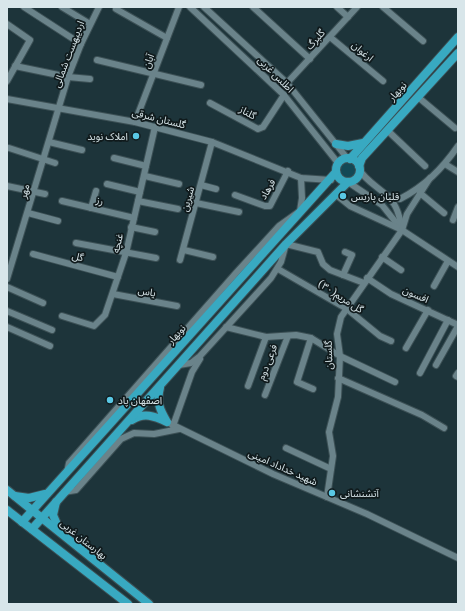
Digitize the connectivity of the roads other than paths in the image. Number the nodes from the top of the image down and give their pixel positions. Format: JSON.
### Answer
{"nodes":[{"id":1,"x":24,"y":7,"type":"edge"},
{"id":2,"x":62,"y":7,"type":"edge"},
{"id":3,"x":99,"y":7,"type":"edge"},
{"id":4,"x":179,"y":7,"type":"edge"},
{"id":5,"x":190,"y":7,"type":"edge"},
{"id":6,"x":204,"y":7,"type":"edge"},
{"id":7,"x":253,"y":7,"type":"edge"},
{"id":8,"x":337,"y":7,"type":"edge"},
{"id":9,"x":357,"y":7,"type":"edge"},
{"id":10,"x":383,"y":7,"type":"edge"},
{"id":11,"x":116,"y":9,"type":"dead end"},
{"id":12,"x":348,"y":17,"type":"junction"},
{"id":13,"x":7,"y":24,"type":"edge"},
{"id":14,"x":90,"y":24,"type":"junction"},
{"id":15,"x":330,"y":37,"type":"junction"},
{"id":16,"x":458,"y":37,"type":"edge"},
{"id":17,"x":167,"y":38,"type":"junction"},
{"id":18,"x":422,"y":41,"type":"dead end"},
{"id":19,"x":81,"y":44,"type":"junction"},
{"id":20,"x":456,"y":58,"type":"edge"},
{"id":21,"x":310,"y":59,"type":"junction"},
{"id":22,"x":97,"y":60,"type":"dead end"},
{"id":23,"x":15,"y":66,"type":"junction"},
{"id":24,"x":154,"y":73,"type":"junction"},
{"id":25,"x":68,"y":77,"type":"junction"},
{"id":26,"x":90,"y":79,"type":"dead end"},
{"id":27,"x":7,"y":81,"type":"edge"},
{"id":28,"x":383,"y":81,"type":"dead end"},
{"id":29,"x":287,"y":83,"type":"junction"},
{"id":30,"x":201,"y":85,"type":"dead end"},
{"id":31,"x":284,"y":95,"type":"junction"},
{"id":32,"x":418,"y":97,"type":"junction"},
{"id":33,"x":7,"y":99,"type":"edge"},
{"id":34,"x":210,"y":102,"type":"dead end"},
{"id":35,"x":59,"y":109,"type":"junction"},
{"id":36,"x":135,"y":122,"type":"junction"},
{"id":37,"x":155,"y":127,"type":"junction"},
{"id":38,"x":455,"y":128,"type":"dead end"},
{"id":39,"x":387,"y":130,"type":"junction"},
{"id":40,"x":49,"y":142,"type":"junction"},
{"id":41,"x":212,"y":142,"type":"junction"},
{"id":42,"x":363,"y":143,"type":"junction"},
{"id":43,"x":336,"y":144,"type":"junction"},
{"id":44,"x":458,"y":146,"type":"edge"},
{"id":45,"x":8,"y":148,"type":"dead end"},
{"id":46,"x":82,"y":150,"type":"dead end"},
{"id":47,"x":114,"y":158,"type":"dead end"},
{"id":48,"x":349,"y":158,"type":"junction"},
{"id":49,"x":44,"y":160,"type":"junction"},
{"id":50,"x":55,"y":163,"type":"dead end"},
{"id":51,"x":338,"y":163,"type":"junction"},
{"id":52,"x":445,"y":164,"type":"junction"},
{"id":53,"x":146,"y":166,"type":"junction"},
{"id":54,"x":425,"y":166,"type":"dead end"},
{"id":55,"x":359,"y":168,"type":"junction"},
{"id":56,"x":288,"y":171,"type":"junction"},
{"id":57,"x":336,"y":172,"type":"junction"},
{"id":58,"x":458,"y":172,"type":"edge"},
{"id":59,"x":145,"y":176,"type":"junction"},
{"id":60,"x":301,"y":178,"type":"junction"},
{"id":61,"x":430,"y":178,"type":"junction"},
{"id":62,"x":331,"y":180,"type":"junction"},
{"id":63,"x":348,"y":182,"type":"junction"},
{"id":64,"x":107,"y":184,"type":"dead end"},
{"id":65,"x":179,"y":184,"type":"dead end"},
{"id":66,"x":201,"y":185,"type":"junction"},
{"id":67,"x":7,"y":186,"type":"edge"},
{"id":68,"x":216,"y":189,"type":"dead end"},
{"id":69,"x":34,"y":191,"type":"junction"},
{"id":70,"x":96,"y":191,"type":"dead end"},
{"id":71,"x":140,"y":192,"type":"junction"},
{"id":72,"x":420,"y":193,"type":"junction"},
{"id":73,"x":45,"y":194,"type":"dead end"},
{"id":74,"x":335,"y":194,"type":"junction"},
{"id":75,"x":236,"y":195,"type":"dead end"},
{"id":76,"x":387,"y":196,"type":"junction"},
{"id":77,"x":62,"y":201,"type":"dead end"},
{"id":78,"x":138,"y":201,"type":"junction"},
{"id":79,"x":196,"y":203,"type":"junction"},
{"id":80,"x":458,"y":207,"type":"edge"},
{"id":81,"x":91,"y":208,"type":"junction"},
{"id":82,"x":178,"y":209,"type":"dead end"},
{"id":83,"x":300,"y":211,"type":"junction"},
{"id":84,"x":239,"y":212,"type":"dead end"},
{"id":85,"x":28,"y":213,"type":"junction"},
{"id":86,"x":444,"y":213,"type":"dead end"},
{"id":87,"x":134,"y":218,"type":"junction"},
{"id":88,"x":452,"y":220,"type":"dead end"},
{"id":89,"x":58,"y":221,"type":"dead end"},
{"id":90,"x":131,"y":227,"type":"junction"},
{"id":91,"x":402,"y":230,"type":"junction"},
{"id":92,"x":156,"y":232,"type":"dead end"},
{"id":93,"x":76,"y":243,"type":"dead end"},
{"id":94,"x":286,"y":244,"type":"junction"},
{"id":95,"x":184,"y":250,"type":"junction"},
{"id":96,"x":346,"y":252,"type":"dead end"},
{"id":97,"x":33,"y":254,"type":"dead end"},
{"id":98,"x":126,"y":254,"type":"junction"},
{"id":99,"x":213,"y":257,"type":"dead end"},
{"id":100,"x":382,"y":257,"type":"junction"},
{"id":101,"x":156,"y":258,"type":"dead end"},
{"id":102,"x":180,"y":260,"type":"dead end"},
{"id":103,"x":448,"y":261,"type":"junction"},
{"id":104,"x":9,"y":264,"type":"edge"},
{"id":105,"x":457,"y":265,"type":"edge"},
{"id":106,"x":278,"y":269,"type":"junction"},
{"id":107,"x":401,"y":270,"type":"dead end"},
{"id":108,"x":343,"y":275,"type":"junction"},
{"id":109,"x":118,"y":277,"type":"junction"},
{"id":110,"x":7,"y":279,"type":"edge"},
{"id":111,"x":365,"y":281,"type":"junction"},
{"id":112,"x":434,"y":286,"type":"dead end"},
{"id":113,"x":7,"y":287,"type":"edge"},
{"id":114,"x":113,"y":294,"type":"junction"},
{"id":115,"x":43,"y":303,"type":"dead end"},
{"id":116,"x":177,"y":306,"type":"dead end"},
{"id":117,"x":347,"y":309,"type":"junction"},
{"id":118,"x":428,"y":310,"type":"junction"},
{"id":119,"x":7,"y":312,"type":"edge"},
{"id":120,"x":62,"y":316,"type":"dead end"},
{"id":121,"x":448,"y":320,"type":"junction"},
{"id":122,"x":458,"y":326,"type":"edge"},
{"id":123,"x":7,"y":327,"type":"edge"},
{"id":124,"x":226,"y":327,"type":"junction"},
{"id":125,"x":52,"y":330,"type":"dead end"},
{"id":126,"x":192,"y":332,"type":"junction"},
{"id":127,"x":266,"y":336,"type":"junction"},
{"id":128,"x":288,"y":336,"type":"junction"},
{"id":129,"x":311,"y":338,"type":"junction"},
{"id":130,"x":391,"y":341,"type":"dead end"},
{"id":131,"x":200,"y":342,"type":"junction"},
{"id":132,"x":50,"y":346,"type":"dead end"},
{"id":133,"x":406,"y":348,"type":"dead end"},
{"id":134,"x":204,"y":352,"type":"junction"},
{"id":135,"x":340,"y":356,"type":"junction"},
{"id":136,"x":179,"y":365,"type":"junction"},
{"id":137,"x":436,"y":365,"type":"dead end"},
{"id":138,"x":154,"y":370,"type":"junction"},
{"id":139,"x":458,"y":372,"type":"edge"},
{"id":140,"x":420,"y":373,"type":"dead end"},
{"id":141,"x":458,"y":377,"type":"edge"},
{"id":142,"x":338,"y":378,"type":"junction"},
{"id":143,"x":395,"y":382,"type":"dead end"},
{"id":144,"x":161,"y":385,"type":"junction"},
{"id":145,"x":248,"y":386,"type":"dead end"},
{"id":146,"x":313,"y":389,"type":"dead end"},
{"id":147,"x":265,"y":395,"type":"dead end"},
{"id":148,"x":118,"y":411,"type":"junction"},
{"id":149,"x":126,"y":424,"type":"junction"},
{"id":150,"x":173,"y":426,"type":"junction"},
{"id":151,"x":444,"y":428,"type":"dead end"},
{"id":152,"x":286,"y":448,"type":"dead end"},
{"id":153,"x":82,"y":455,"type":"junction"},
{"id":154,"x":90,"y":463,"type":"junction"},
{"id":155,"x":331,"y":469,"type":"junction"},
{"id":156,"x":67,"y":472,"type":"junction"},
{"id":157,"x":7,"y":490,"type":"edge"},
{"id":158,"x":64,"y":492,"type":"junction"},
{"id":159,"x":47,"y":493,"type":"junction"},
{"id":160,"x":14,"y":496,"type":"junction"},
{"id":161,"x":327,"y":497,"type":"junction"},
{"id":162,"x":56,"y":500,"type":"junction"},
{"id":163,"x":7,"y":510,"type":"edge"},
{"id":164,"x":32,"y":510,"type":"junction"},
{"id":165,"x":41,"y":518,"type":"junction"},
{"id":166,"x":22,"y":522,"type":"junction"},
{"id":167,"x":32,"y":529,"type":"junction"},
{"id":168,"x":64,"y":536,"type":"junction"},
{"id":169,"x":458,"y":558,"type":"edge"},
{"id":170,"x":128,"y":604,"type":"edge"},
{"id":171,"x":149,"y":604,"type":"edge"}],
"edges":[{"from":1,"to":19,"type":"street"},
{"from":2,"to":14,"type":"street"},
{"from":3,"to":14,"type":"street","name":"اردیبهست شمالی"},
{"from":4,"to":17,"type":"street","name":"آبان"},
{"from":5,"to":31,"type":"street","name":"اطلس غربی"},
{"from":6,"to":29,"type":"street","name":"اطلس غربی"},
{"from":7,"to":21,"type":"street"},
{"from":8,"to":12,"type":"street"},
{"from":9,"to":12,"type":"street","name":"گلبرگ"},
{"from":10,"to":18,"type":"street"},
{"from":11,"to":17,"type":"street"},
{"from":12,"to":15,"type":"street","name":"گلبرگ"},
{"from":13,"to":23,"type":"street"},
{"from":14,"to":19,"type":"street","name":"اردیبهست شمالی"},
{"from":15,"to":21,"type":"street","name":"گلبرگ"},
{"from":15,"to":28,"type":"street","name":"ارغوان"},
{"from":16,"to":42,"type":"main road","name":"نوبهار"},
{"from":17,"to":24,"type":"street","name":"آبان"},
{"from":19,"to":25,"type":"street","name":"اردیبهست شمالی"},
{"from":20,"to":32,"type":"main road","name":"نوبهار"},
{"from":21,"to":29,"type":"street","name":"گلبرگ"},
{"from":22,"to":24,"type":"street"},
{"from":23,"to":25,"type":"street"},
{"from":23,"to":27,"type":"street"},
{"from":24,"to":30,"type":"street"},
{"from":24,"to":36,"type":"street","name":"آبان"},
{"from":25,"to":26,"type":"street"},
{"from":25,"to":35,"type":"street","name":"اردیبهست شمالی"},
{"from":29,"to":43,"type":"street","name":"اطلس غربی"},
{"from":31,"to":34,"type":"street","name":"گلناز"},
{"from":31,"to":51,"type":"street","name":"اطلس غربی"},
{"from":32,"to":38,"type":"street"},
{"from":32,"to":39,"type":"main road","name":"نوبهار"},
{"from":33,"to":35,"type":"street","name":"گلستان شرقی"},
{"from":35,"to":36,"type":"street","name":"گلستان شرقی"},
{"from":35,"to":40,"type":"street","name":"مهر"},
{"from":36,"to":37,"type":"street","name":"گلستان شرقی"},
{"from":37,"to":41,"type":"street","name":"گلستان شرقی"},
{"from":37,"to":53,"type":"street","name":"غنچه"},
{"from":39,"to":54,"type":"street"},
{"from":39,"to":55,"type":"main road","name":"نوبهار"},
{"from":40,"to":46,"type":"street"},
{"from":40,"to":49,"type":"street","name":"مهر"},
{"from":41,"to":56,"type":"street","name":"گلستان شرقی"},
{"from":41,"to":66,"type":"street","name":"شیرین"},
{"from":42,"to":43,"type":"main road"},
{"from":42,"to":48,"type":"main road","name":"نوبهار"},
{"from":43,"to":48,"type":"street","name":"اطلس غربی"},
{"from":44,"to":52,"type":"street"},
{"from":45,"to":49,"type":"street"},
{"from":47,"to":53,"type":"street"},
{"from":48,"to":51,"type":"main road"},
{"from":48,"to":55,"type":"main road"},
{"from":49,"to":50,"type":"street"},
{"from":49,"to":69,"type":"street","name":"مهر"},
{"from":51,"to":57,"type":"main road"},
{"from":52,"to":58,"type":"street"},
{"from":52,"to":61,"type":"street"},
{"from":53,"to":59,"type":"street","name":"غنچه"},
{"from":55,"to":63,"type":"main road"},
{"from":55,"to":76,"type":"street"},
{"from":56,"to":60,"type":"street","name":"گلستان شرقی"},
{"from":56,"to":75,"type":"street","name":"فرهاد"},
{"from":57,"to":62,"type":"main road","name":"نوبهار"},
{"from":57,"to":63,"type":"main road"},
{"from":59,"to":65,"type":"street"},
{"from":59,"to":71,"type":"street","name":"غنچه"},
{"from":60,"to":62,"type":"street","name":"گلستان شرقی"},
{"from":60,"to":83,"type":"street"},
{"from":61,"to":72,"type":"street","name":"گلستان"},
{"from":61,"to":76,"type":"street"},
{"from":62,"to":83,"type":"main road","name":"نوبهار"},
{"from":63,"to":74,"type":"main road"},
{"from":63,"to":91,"type":"street"},
{"from":64,"to":71,"type":"street"},
{"from":66,"to":68,"type":"street"},
{"from":66,"to":79,"type":"street","name":"شیرین"},
{"from":67,"to":69,"type":"street"},
{"from":69,"to":73,"type":"street"},
{"from":69,"to":85,"type":"street","name":"مهر"},
{"from":70,"to":81,"type":"street"},
{"from":71,"to":78,"type":"street","name":"غنچه"},
{"from":72,"to":86,"type":"street"},
{"from":72,"to":91,"type":"street","name":"گلستان"},
{"from":74,"to":91,"type":"street"},
{"from":74,"to":94,"type":"main road"},
{"from":76,"to":91,"type":"street"},
{"from":77,"to":81,"type":"street","name":"رز"},
{"from":78,"to":82,"type":"street"},
{"from":78,"to":87,"type":"street","name":"غنچه"},
{"from":79,"to":84,"type":"street"},
{"from":79,"to":95,"type":"street","name":"شیرین"},
{"from":80,"to":88,"type":"street"},
{"from":81,"to":87,"type":"street","name":"رز"},
{"from":83,"to":126,"type":"main road","name":"نوبهار"},
{"from":83,"to":138,"type":"street"},
{"from":85,"to":89,"type":"street"},
{"from":85,"to":104,"type":"street","name":"مهر"},
{"from":87,"to":90,"type":"street","name":"غنچه"},
{"from":90,"to":92,"type":"street"},
{"from":90,"to":98,"type":"street","name":"غنچه"},
{"from":91,"to":100,"type":"street","name":"گلستان"},
{"from":91,"to":103,"type":"street"},
{"from":93,"to":98,"type":"street"},
{"from":94,"to":106,"type":"street"},
{"from":94,"to":108,"type":"street","name":"افسون"},
{"from":94,"to":131,"type":"main road"},
{"from":95,"to":99,"type":"street"},
{"from":95,"to":102,"type":"street","name":"شیرین"},
{"from":96,"to":108,"type":"street"},
{"from":97,"to":109,"type":"street","name":"گل"},
{"from":98,"to":101,"type":"street"},
{"from":98,"to":109,"type":"street","name":"غنچه"},
{"from":100,"to":107,"type":"street"},
{"from":100,"to":111,"type":"street","name":"گلستان"},
{"from":103,"to":105,"type":"street"},
{"from":103,"to":112,"type":"street"},
{"from":104,"to":110,"type":"street","name":"مهر"},
{"from":106,"to":117,"type":"street","name":"گل مریم(۳۰)"},
{"from":106,"to":124,"type":"street"},
{"from":108,"to":111,"type":"street","name":"افسون"},
{"from":109,"to":114,"type":"street","name":"غنچه"},
{"from":111,"to":117,"type":"street","name":"گلستان"},
{"from":111,"to":118,"type":"street","name":"افسون"},
{"from":113,"to":115,"type":"street"},
{"from":114,"to":116,"type":"street","name":"یاس"},
{"from":114,"to":120,"type":"street","name":"غنچه"},
{"from":117,"to":130,"type":"street","name":"گل مریم(۳۰)"},
{"from":117,"to":135,"type":"street","name":"گلستان"},
{"from":118,"to":121,"type":"street","name":"افسون"},
{"from":118,"to":133,"type":"street"},
{"from":119,"to":125,"type":"street"},
{"from":121,"to":122,"type":"street","name":"افسون"},
{"from":121,"to":140,"type":"street"},
{"from":122,"to":137,"type":"street"},
{"from":123,"to":132,"type":"street"},
{"from":124,"to":127,"type":"street"},
{"from":124,"to":134,"type":"street"},
{"from":126,"to":131,"type":"main road"},
{"from":126,"to":138,"type":"main road","name":"نوبهار"},
{"from":127,"to":128,"type":"street"},
{"from":127,"to":145,"type":"street"},
{"from":128,"to":129,"type":"street"},
{"from":128,"to":147,"type":"street","name":"فرعی دوم"},
{"from":129,"to":135,"type":"street"},
{"from":129,"to":146,"type":"street"},
{"from":131,"to":136,"type":"main road"},
{"from":134,"to":136,"type":"street"},
{"from":134,"to":150,"type":"street"},
{"from":135,"to":142,"type":"street","name":"گلستان"},
{"from":135,"to":143,"type":"street"},
{"from":136,"to":144,"type":"main road"},
{"from":138,"to":148,"type":"main road","name":"نوبهار"},
{"from":139,"to":141,"type":"street"},
{"from":142,"to":151,"type":"street"},
{"from":142,"to":155,"type":"street","name":"گلستان"},
{"from":144,"to":149,"type":"main road"},
{"from":144,"to":150,"type":"main road"},
{"from":148,"to":153,"type":"main road","name":"نوبهار"},
{"from":148,"to":156,"type":"street"},
{"from":149,"to":150,"type":"main road"},
{"from":149,"to":154,"type":"main road"},
{"from":150,"to":158,"type":"street"},
{"from":150,"to":161,"type":"street","name":"شهید خداداد امینی"},
{"from":152,"to":155,"type":"street"},
{"from":153,"to":154,"type":"main road"},
{"from":153,"to":156,"type":"main road","name":"نوبهار"},
{"from":154,"to":158,"type":"main road"},
{"from":155,"to":161,"type":"street","name":"گلستان"},
{"from":156,"to":159,"type":"main road","name":"نوبهار"},
{"from":157,"to":160,"type":"main road","name":"بهارستان غربی"},
{"from":158,"to":162,"type":"main road"},
{"from":159,"to":160,"type":"main road"},
{"from":159,"to":164,"type":"main road","name":"نوبهار"},
{"from":160,"to":164,"type":"main road","name":"بهارستان غربی"},
{"from":161,"to":169,"type":"street","name":"شهید خداداد امینی"},
{"from":162,"to":165,"type":"main road"},
{"from":162,"to":168,"type":"main road"},
{"from":163,"to":166,"type":"main road"},
{"from":164,"to":165,"type":"main road","name":"بهارستان غربی"},
{"from":164,"to":166,"type":"main road","name":"نوبهار"},
{"from":165,"to":167,"type":"main road"},
{"from":165,"to":168,"type":"main road","name":"بهارستان غربی"},
{"from":166,"to":167,"type":"main road"},
{"from":167,"to":170,"type":"main road"},
{"from":168,"to":171,"type":"main road","name":"بهارستان غربی"}]}
